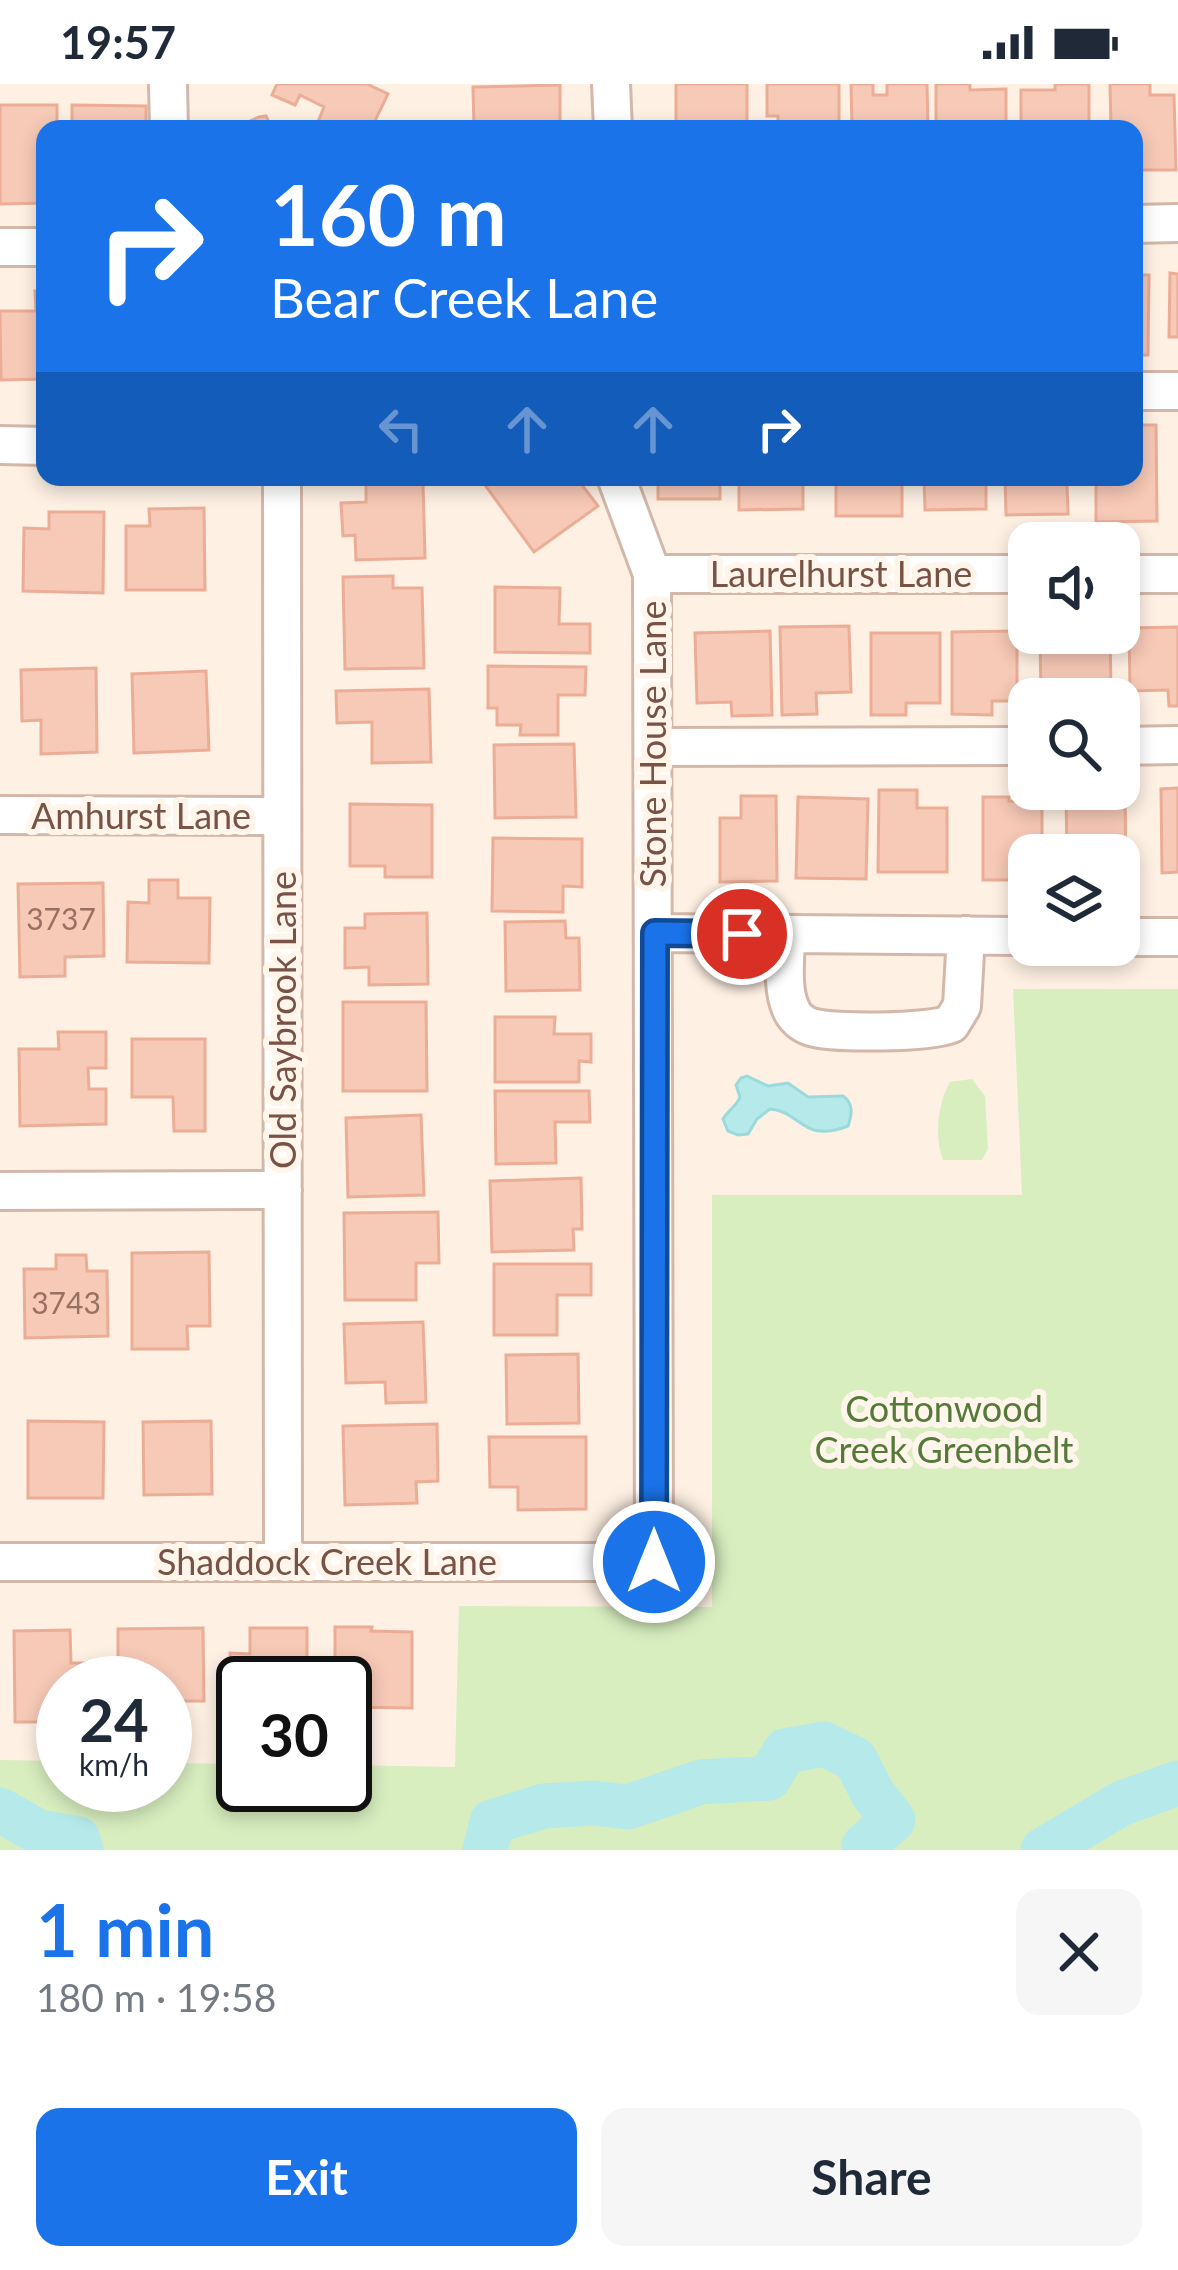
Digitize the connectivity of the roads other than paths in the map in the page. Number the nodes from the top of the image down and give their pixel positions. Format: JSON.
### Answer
{"nodes":[{"id":1,"x":168,"y":84,"type":"edge"},
{"id":2,"x":611,"y":84,"type":"edge"},
{"id":3,"x":169,"y":120,"type":"edge"},
{"id":4,"x":613,"y":120,"type":"edge"},
{"id":5,"x":1178,"y":223,"type":"edge"},
{"id":6,"x":1143,"y":224,"type":"edge"},
{"id":7,"x":0,"y":247,"type":"edge"},
{"id":8,"x":36,"y":247,"type":"edge"},
{"id":9,"x":1143,"y":391,"type":"edge"},
{"id":10,"x":1178,"y":391,"type":"edge"},
{"id":11,"x":0,"y":446,"type":"edge"},
{"id":12,"x":36,"y":446,"type":"edge"},
{"id":13,"x":282,"y":486,"type":"edge"},
{"id":14,"x":619,"y":486,"type":"edge"},
{"id":15,"x":652,"y":574,"type":"junction"},
{"id":16,"x":1008,"y":574,"type":"edge"},
{"id":17,"x":1140,"y":574,"type":"edge"},
{"id":18,"x":1178,"y":574,"type":"edge"},
{"id":19,"x":1008,"y":746,"type":"edge"},
{"id":20,"x":1140,"y":746,"type":"edge"},
{"id":21,"x":1178,"y":746,"type":"edge"},
{"id":22,"x":653,"y":747,"type":"junction"},
{"id":23,"x":0,"y":815,"type":"edge"},
{"id":24,"x":283,"y":816,"type":"junction"},
{"id":25,"x":655,"y":933,"type":"junction"},
{"id":26,"x":786,"y":934,"type":"junction"},
{"id":27,"x":966,"y":935,"type":"junction"},
{"id":28,"x":1008,"y":936,"type":"edge"},
{"id":29,"x":1140,"y":937,"type":"edge"},
{"id":30,"x":1178,"y":937,"type":"edge"},
{"id":31,"x":283,"y":1190,"type":"junction"},
{"id":32,"x":0,"y":1191,"type":"edge"},
{"id":33,"x":0,"y":1562,"type":"edge"},
{"id":34,"x":283,"y":1562,"type":"junction"},
{"id":35,"x":654,"y":1562,"type":"joint"}],
"edges":[{"from":1,"to":3,"type":"street"},
{"from":2,"to":4,"type":"street"},
{"from":5,"to":6,"type":"street"},
{"from":7,"to":8,"type":"street"},
{"from":9,"to":10,"type":"street"},
{"from":11,"to":12,"type":"street"},
{"from":13,"to":24,"type":"street","name":"Old Saybrook Lane"},
{"from":14,"to":15,"type":"street"},
{"from":15,"to":16,"type":"street","name":"Laurelhurst Lane"},
{"from":15,"to":22,"type":"street","name":"Stone House Lane"},
{"from":17,"to":18,"type":"street"},
{"from":19,"to":22,"type":"street"},
{"from":20,"to":21,"type":"street"},
{"from":22,"to":25,"type":"street","name":"Stone House Lane"},
{"from":23,"to":24,"type":"street","name":"Amhurst Lane"},
{"from":24,"to":31,"type":"street","name":"Old Saybrook Lane"},
{"from":25,"to":26,"type":"street"},
{"from":25,"to":35,"type":"street","name":"Stone House Lane"},
{"from":26,"to":27,"type":"street"},
{"from":26,"to":27,"type":"street"},
{"from":27,"to":28,"type":"street"},
{"from":29,"to":30,"type":"street"},
{"from":31,"to":32,"type":"street"},
{"from":31,"to":34,"type":"street","name":"Old Saybrook Lane"},
{"from":33,"to":34,"type":"street","name":"Shaddock Creek Lane"},
{"from":34,"to":35,"type":"street","name":"Shaddock Creek Lane"}]}
